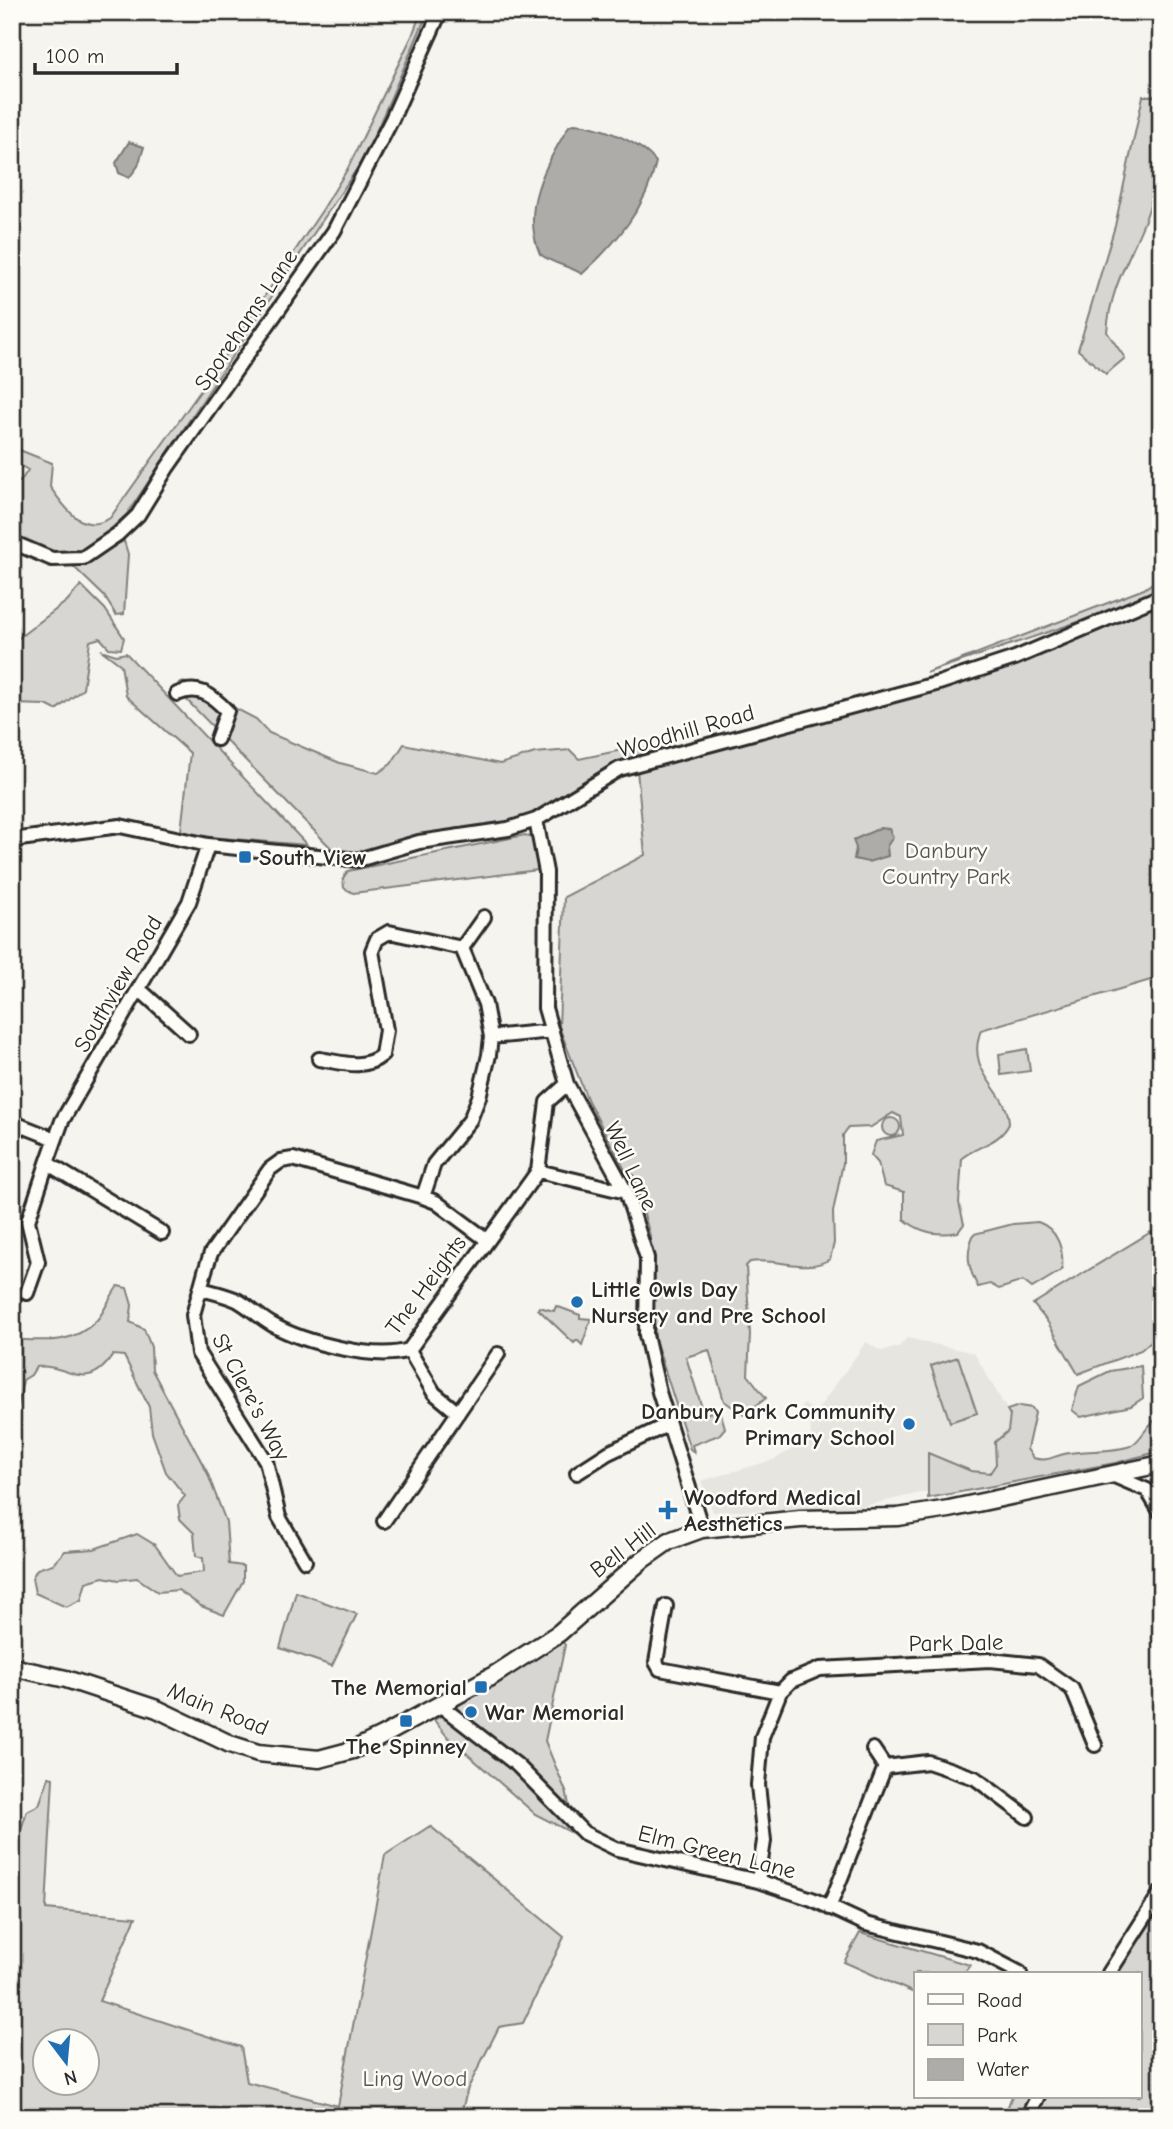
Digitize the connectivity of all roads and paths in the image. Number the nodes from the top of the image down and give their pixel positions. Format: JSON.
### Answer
{"nodes":[{"id":1,"x":440,"y":12,"type":"edge"},
{"id":2,"x":12,"y":542,"type":"edge"},
{"id":3,"x":1161,"y":596,"type":"edge"},
{"id":4,"x":177,"y":694,"type":"dead end"},
{"id":5,"x":218,"y":739,"type":"dead end"},
{"id":6,"x":536,"y":820,"type":"junction"},
{"id":7,"x":12,"y":840,"type":"edge"},
{"id":8,"x":208,"y":845,"type":"junction"},
{"id":9,"x":484,"y":917,"type":"dead end"},
{"id":10,"x":462,"y":948,"type":"junction"},
{"id":11,"x":139,"y":989,"type":"junction"},
{"id":12,"x":552,"y":1031,"type":"junction"},
{"id":13,"x":189,"y":1034,"type":"dead end"},
{"id":14,"x":491,"y":1037,"type":"junction"},
{"id":15,"x":319,"y":1059,"type":"dead end"},
{"id":16,"x":567,"y":1084,"type":"junction"},
{"id":17,"x":12,"y":1122,"type":"edge"},
{"id":18,"x":55,"y":1139,"type":"junction"},
{"id":19,"x":47,"y":1163,"type":"junction"},
{"id":20,"x":538,"y":1171,"type":"junction"},
{"id":21,"x":626,"y":1192,"type":"junction"},
{"id":22,"x":423,"y":1197,"type":"junction"},
{"id":23,"x":162,"y":1233,"type":"dead end"},
{"id":24,"x":487,"y":1240,"type":"junction"},
{"id":25,"x":201,"y":1289,"type":"junction"},
{"id":26,"x":27,"y":1293,"type":"dead end"},
{"id":27,"x":409,"y":1350,"type":"junction"},
{"id":28,"x":498,"y":1354,"type":"dead end"},
{"id":29,"x":458,"y":1413,"type":"junction"},
{"id":30,"x":669,"y":1424,"type":"junction"},
{"id":31,"x":1157,"y":1465,"type":"edge"},
{"id":32,"x":577,"y":1473,"type":"dead end"},
{"id":33,"x":1112,"y":1475,"type":"junction"},
{"id":34,"x":1147,"y":1490,"type":"junction"},
{"id":35,"x":1161,"y":1513,"type":"edge"},
{"id":36,"x":384,"y":1521,"type":"dead end"},
{"id":37,"x":702,"y":1528,"type":"junction"},
{"id":38,"x":306,"y":1561,"type":"dead end"},
{"id":39,"x":666,"y":1606,"type":"dead end"},
{"id":40,"x":12,"y":1667,"type":"edge"},
{"id":41,"x":780,"y":1692,"type":"junction"},
{"id":42,"x":441,"y":1706,"type":"junction"},
{"id":43,"x":1095,"y":1745,"type":"dead end"},
{"id":44,"x":873,"y":1749,"type":"dead end"},
{"id":45,"x":885,"y":1767,"type":"junction"},
{"id":46,"x":1027,"y":1817,"type":"dead end"},
{"id":47,"x":758,"y":1881,"type":"junction"},
{"id":48,"x":1161,"y":1892,"type":"edge"},
{"id":49,"x":828,"y":1908,"type":"junction"},
{"id":50,"x":1018,"y":1972,"type":"edge"},
{"id":51,"x":1110,"y":1972,"type":"edge"},
{"id":52,"x":1037,"y":2098,"type":"edge"},
{"id":53,"x":1027,"y":2117,"type":"edge"}],
"edges":[{"from":1,"to":2,"type":"street","name":"Sporehams Lane"},
{"from":3,"to":6,"type":"street","name":"Woodhill Road"},
{"from":4,"to":5,"type":"street"},
{"from":6,"to":8,"type":"street","name":"Woodhill Road"},
{"from":6,"to":12,"type":"street","name":"Well Lane"},
{"from":7,"to":8,"type":"street","name":"Woodhill Road"},
{"from":8,"to":11,"type":"street","name":"Southview Road"},
{"from":9,"to":10,"type":"street"},
{"from":10,"to":14,"type":"street"},
{"from":10,"to":15,"type":"street"},
{"from":11,"to":13,"type":"street"},
{"from":11,"to":18,"type":"street","name":"Southview Road"},
{"from":12,"to":14,"type":"street"},
{"from":12,"to":16,"type":"street","name":"Well Lane"},
{"from":14,"to":22,"type":"street"},
{"from":16,"to":20,"type":"street","name":"The Heights"},
{"from":16,"to":21,"type":"street","name":"Well Lane"},
{"from":17,"to":18,"type":"street"},
{"from":18,"to":19,"type":"street","name":"Southview Road"},
{"from":19,"to":23,"type":"street"},
{"from":19,"to":26,"type":"street","name":"Southview Road"},
{"from":20,"to":21,"type":"street"},
{"from":20,"to":24,"type":"street","name":"The Heights"},
{"from":21,"to":30,"type":"street","name":"Well Lane"},
{"from":22,"to":24,"type":"street","name":"St Clere's Way"},
{"from":22,"to":25,"type":"street","name":"St Clere's Way"},
{"from":24,"to":27,"type":"street","name":"The Heights"},
{"from":25,"to":27,"type":"street","name":"The Heights"},
{"from":25,"to":38,"type":"street","name":"St Clere's Way"},
{"from":27,"to":29,"type":"street"},
{"from":28,"to":29,"type":"street"},
{"from":29,"to":36,"type":"street"},
{"from":30,"to":32,"type":"street"},
{"from":30,"to":37,"type":"street","name":"Well Lane"},
{"from":31,"to":33,"type":"main road","name":"Bell Hill"},
{"from":31,"to":34,"type":"street"},
{"from":33,"to":34,"type":"street"},
{"from":33,"to":37,"type":"main road","name":"Bell Hill"},
{"from":34,"to":35,"type":"street"},
{"from":37,"to":42,"type":"main road","name":"Bell Hill"},
{"from":39,"to":41,"type":"street"},
{"from":40,"to":42,"type":"main road","name":"Main Road"},
{"from":41,"to":43,"type":"street","name":"Park Dale"},
{"from":41,"to":47,"type":"street"},
{"from":42,"to":47,"type":"street","name":"Elm Green Lane"},
{"from":44,"to":45,"type":"street"},
{"from":45,"to":46,"type":"street"},
{"from":45,"to":49,"type":"street"},
{"from":47,"to":49,"type":"street","name":"Elm Green Lane"},
{"from":48,"to":51,"type":"street"},
{"from":49,"to":50,"type":"street","name":"Elm Green Lane"},
{"from":52,"to":53,"type":"street"}]}
